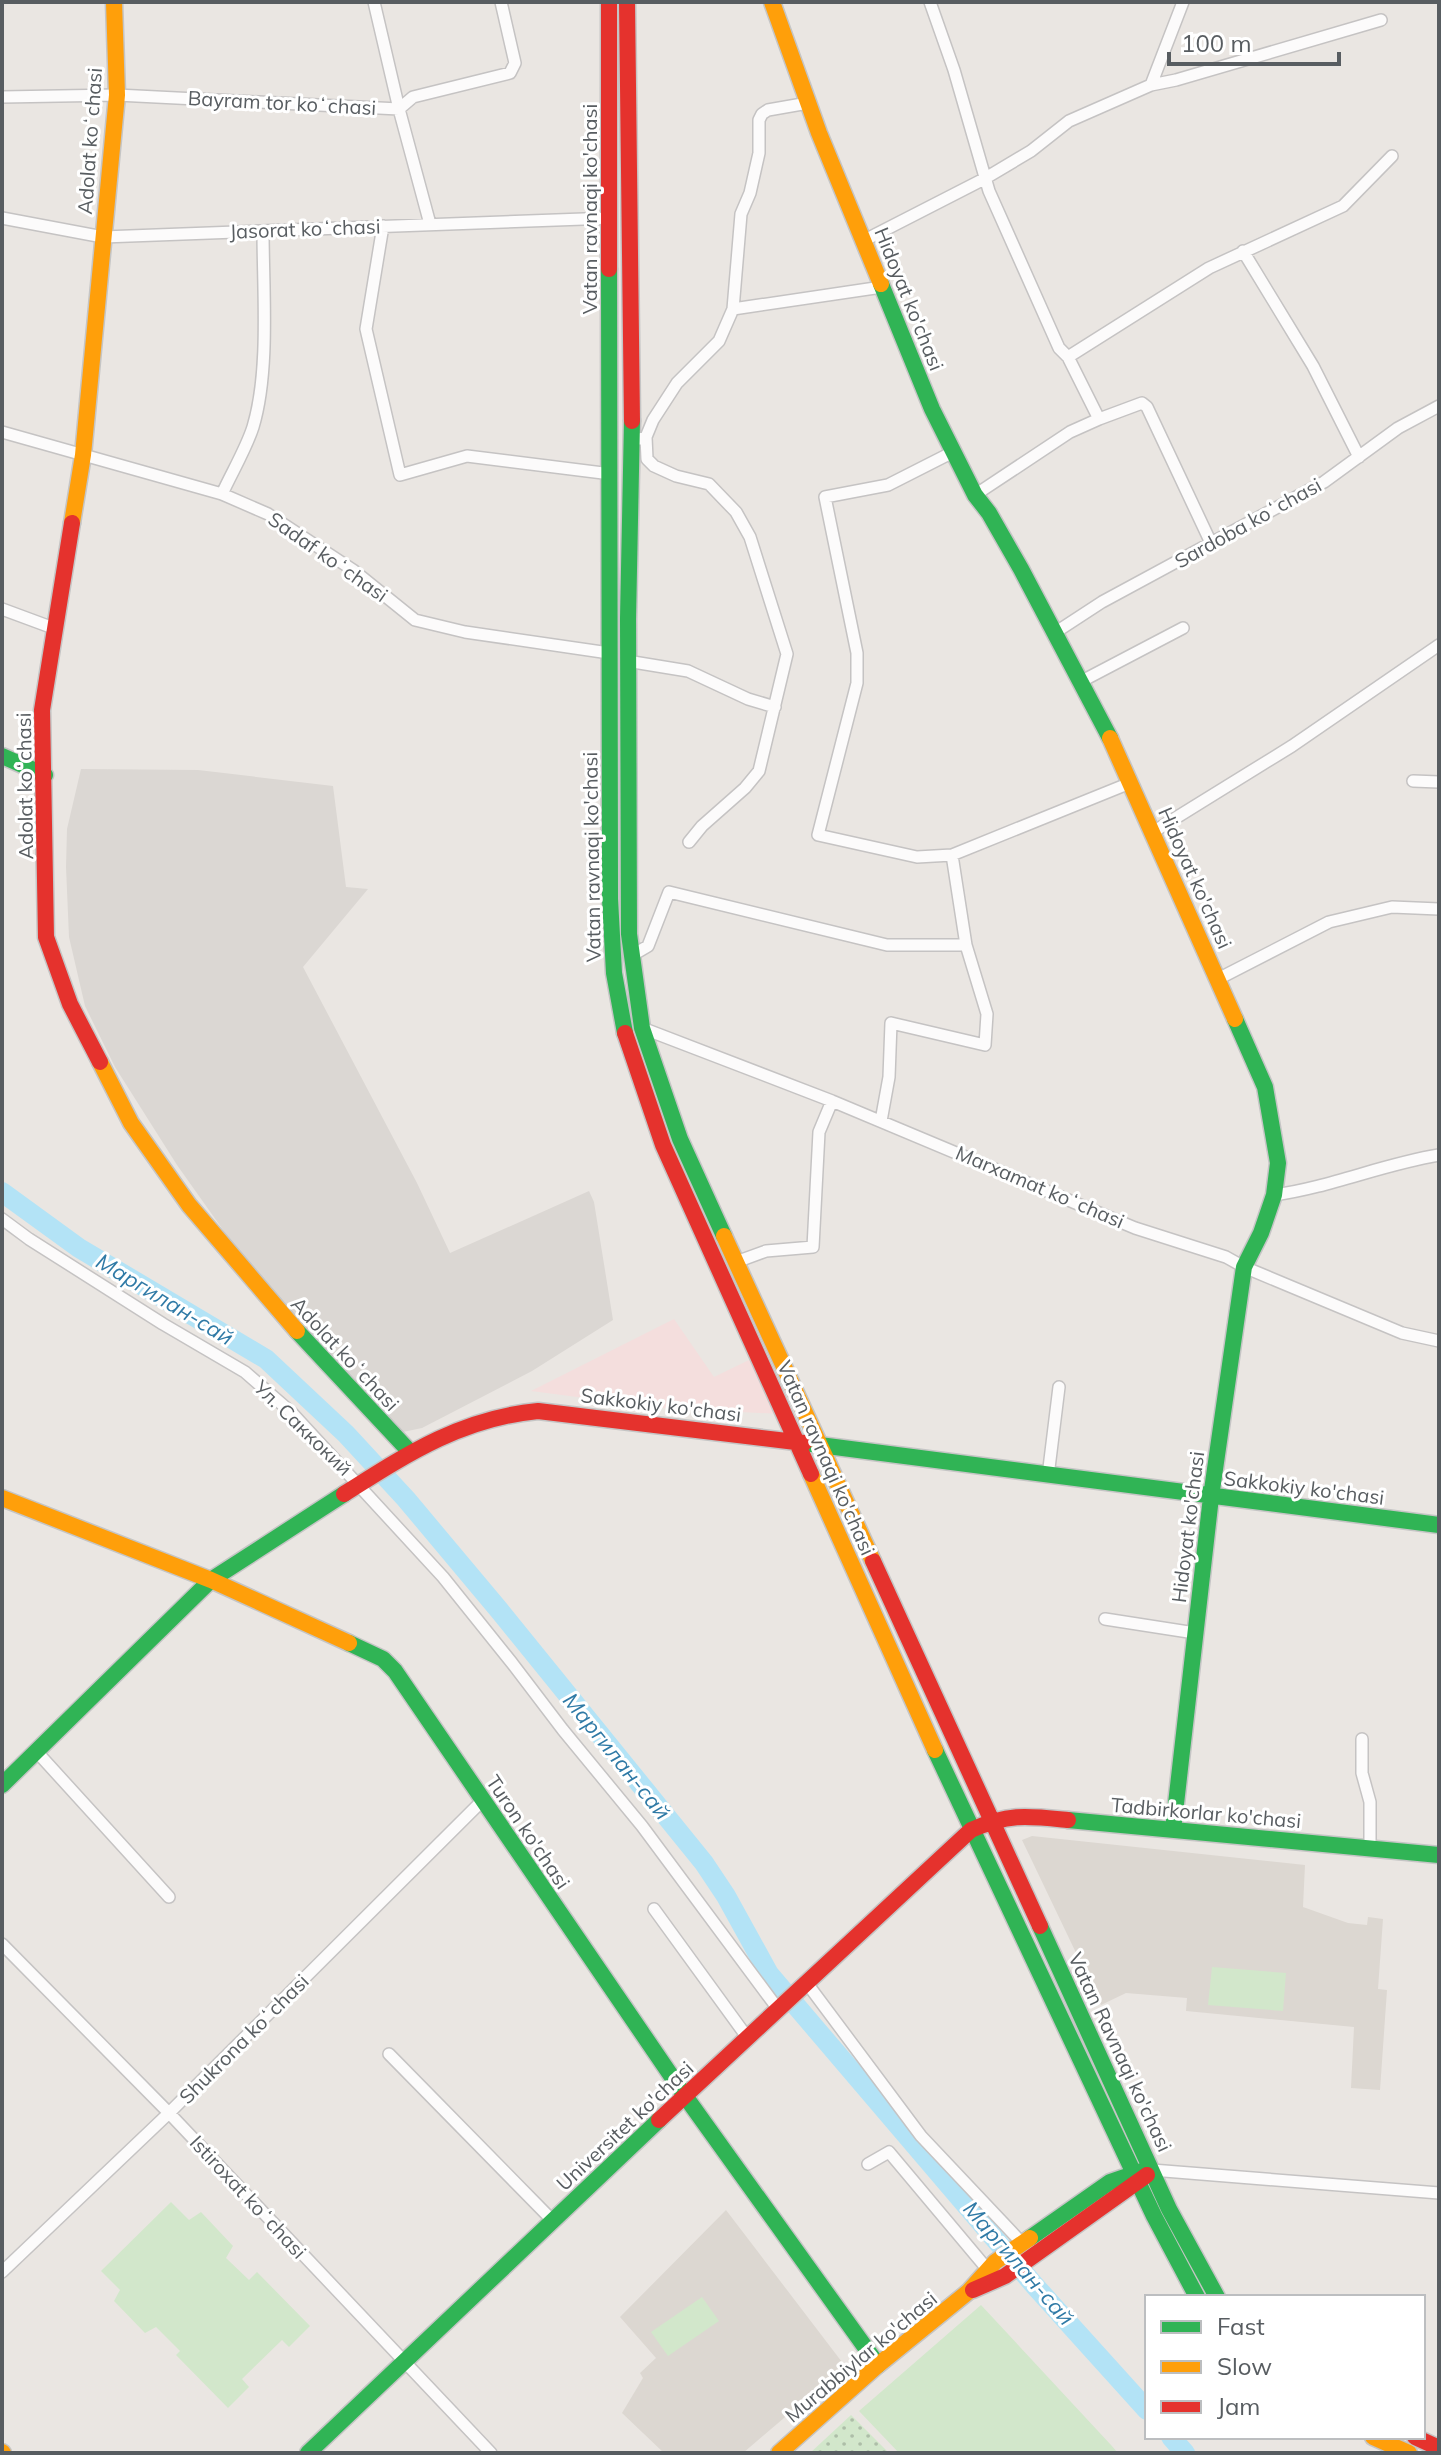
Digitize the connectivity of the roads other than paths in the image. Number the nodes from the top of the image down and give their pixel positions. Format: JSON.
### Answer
{"nodes":[{"id":1,"x":114,"y":2,"type":"edge"},
{"id":2,"x":374,"y":2,"type":"edge"},
{"id":3,"x":501,"y":2,"type":"edge"},
{"id":4,"x":609,"y":2,"type":"edge"},
{"id":5,"x":627,"y":2,"type":"edge"},
{"id":6,"x":772,"y":2,"type":"edge"},
{"id":7,"x":930,"y":2,"type":"edge"},
{"id":8,"x":1183,"y":2,"type":"edge"},
{"id":9,"x":1381,"y":20,"type":"dead end"},
{"id":10,"x":1151,"y":85,"type":"junction"},
{"id":11,"x":117,"y":95,"type":"junction"},
{"id":12,"x":2,"y":97,"type":"edge"},
{"id":13,"x":808,"y":103,"type":"junction"},
{"id":14,"x":399,"y":109,"type":"junction"},
{"id":15,"x":1392,"y":156,"type":"dead end"},
{"id":16,"x":984,"y":179,"type":"junction"},
{"id":17,"x":2,"y":218,"type":"edge"},
{"id":18,"x":611,"y":218,"type":"junction"},
{"id":19,"x":430,"y":224,"type":"junction"},
{"id":20,"x":383,"y":226,"type":"junction"},
{"id":21,"x":263,"y":231,"type":"junction"},
{"id":22,"x":103,"y":237,"type":"junction"},
{"id":23,"x":863,"y":241,"type":"junction"},
{"id":24,"x":1243,"y":251,"type":"junction"},
{"id":25,"x":882,"y":287,"type":"junction"},
{"id":26,"x":733,"y":309,"type":"junction"},
{"id":27,"x":1068,"y":357,"type":"junction"},
{"id":28,"x":1439,"y":406,"type":"edge"},
{"id":29,"x":1099,"y":419,"type":"junction"},
{"id":30,"x":2,"y":432,"type":"edge"},
{"id":31,"x":639,"y":439,"type":"junction"},
{"id":32,"x":953,"y":452,"type":"junction"},
{"id":33,"x":83,"y":455,"type":"junction"},
{"id":34,"x":1359,"y":457,"type":"junction"},
{"id":35,"x":611,"y":474,"type":"junction"},
{"id":36,"x":222,"y":494,"type":"junction"},
{"id":37,"x":975,"y":495,"type":"junction"},
{"id":38,"x":1211,"y":543,"type":"junction"},
{"id":39,"x":2,"y":609,"type":"edge"},
{"id":40,"x":610,"y":619,"type":"junction"},
{"id":41,"x":628,"y":619,"type":"junction"},
{"id":42,"x":1183,"y":628,"type":"dead end"},
{"id":43,"x":56,"y":629,"type":"junction"},
{"id":44,"x":1053,"y":634,"type":"junction"},
{"id":45,"x":1439,"y":645,"type":"edge"},
{"id":46,"x":609,"y":653,"type":"junction"},
{"id":47,"x":627,"y":661,"type":"junction"},
{"id":48,"x":1080,"y":682,"type":"junction"},
{"id":49,"x":775,"y":707,"type":"junction"},
{"id":50,"x":2,"y":756,"type":"edge"},
{"id":51,"x":45,"y":775,"type":"junction"},
{"id":52,"x":1413,"y":781,"type":"dead end"},
{"id":53,"x":1439,"y":782,"type":"edge"},
{"id":54,"x":1130,"y":783,"type":"junction"},
{"id":55,"x":1153,"y":832,"type":"junction"},
{"id":56,"x":689,"y":842,"type":"dead end"},
{"id":57,"x":952,"y":855,"type":"junction"},
{"id":58,"x":1439,"y":909,"type":"edge"},
{"id":59,"x":966,"y":945,"type":"junction"},
{"id":60,"x":631,"y":956,"type":"junction"},
{"id":61,"x":1218,"y":979,"type":"junction"},
{"id":62,"x":642,"y":1028,"type":"junction"},
{"id":63,"x":832,"y":1101,"type":"junction"},
{"id":64,"x":881,"y":1121,"type":"junction"},
{"id":65,"x":1439,"y":1155,"type":"edge"},
{"id":66,"x":1274,"y":1195,"type":"junction"},
{"id":67,"x":2,"y":1219,"type":"edge"},
{"id":68,"x":736,"y":1262,"type":"junction"},
{"id":69,"x":1244,"y":1267,"type":"junction"},
{"id":70,"x":1439,"y":1341,"type":"edge"},
{"id":71,"x":1059,"y":1387,"type":"dead end"},
{"id":72,"x":797,"y":1441,"type":"junction"},
{"id":73,"x":820,"y":1444,"type":"junction"},
{"id":74,"x":410,"y":1452,"type":"junction"},
{"id":75,"x":1048,"y":1476,"type":"junction"},
{"id":76,"x":359,"y":1484,"type":"junction"},
{"id":77,"x":1211,"y":1497,"type":"junction"},
{"id":78,"x":2,"y":1498,"type":"edge"},
{"id":79,"x":1439,"y":1525,"type":"edge"},
{"id":80,"x":211,"y":1580,"type":"junction"},
{"id":81,"x":1105,"y":1619,"type":"dead end"},
{"id":82,"x":1195,"y":1633,"type":"junction"},
{"id":83,"x":1362,"y":1739,"type":"dead end"},
{"id":84,"x":37,"y":1752,"type":"junction"},
{"id":85,"x":2,"y":1785,"type":"edge"},
{"id":86,"x":482,"y":1801,"type":"junction"},
{"id":87,"x":991,"y":1821,"type":"junction"},
{"id":88,"x":971,"y":1830,"type":"junction"},
{"id":89,"x":1173,"y":1830,"type":"junction"},
{"id":90,"x":1370,"y":1849,"type":"junction"},
{"id":91,"x":1439,"y":1855,"type":"edge"},
{"id":92,"x":169,"y":1897,"type":"dead end"},
{"id":93,"x":654,"y":1909,"type":"dead end"},
{"id":94,"x":2,"y":1944,"type":"edge"},
{"id":95,"x":806,"y":1982,"type":"junction"},
{"id":96,"x":778,"y":2009,"type":"junction"},
{"id":97,"x":747,"y":2037,"type":"junction"},
{"id":98,"x":389,"y":2054,"type":"dead end"},
{"id":99,"x":685,"y":2096,"type":"junction"},
{"id":100,"x":169,"y":2113,"type":"junction"},
{"id":101,"x":868,"y":2164,"type":"dead end"},
{"id":102,"x":1152,"y":2170,"type":"junction"},
{"id":103,"x":1137,"y":2177,"type":"junction"},
{"id":104,"x":1439,"y":2193,"type":"edge"},
{"id":105,"x":553,"y":2221,"type":"junction"},
{"id":106,"x":1021,"y":2250,"type":"junction"},
{"id":107,"x":996,"y":2269,"type":"junction"},
{"id":108,"x":2,"y":2272,"type":"edge"},
{"id":109,"x":1196,"y":2295,"type":"edge"},
{"id":110,"x":1216,"y":2295,"type":"edge"},
{"id":111,"x":403,"y":2363,"type":"junction"},
{"id":112,"x":878,"y":2365,"type":"junction"},
{"id":113,"x":1378,"y":2439,"type":"edge"},
{"id":114,"x":1419,"y":2439,"type":"edge"},
{"id":115,"x":1439,"y":2448,"type":"edge"},
{"id":116,"x":308,"y":2453,"type":"edge"},
{"id":117,"x":491,"y":2453,"type":"edge"},
{"id":118,"x":779,"y":2453,"type":"edge"},
{"id":119,"x":1409,"y":2453,"type":"edge"}],
"edges":[{"from":1,"to":11,"type":"street","name":"Adolat koʻchasi"},
{"from":2,"to":14,"type":"street"},
{"from":3,"to":14,"type":"street","name":"Bayram tor koʻchasi"},
{"from":4,"to":18,"type":"street","name":"Vatan ravnaqi ko'chasi"},
{"from":5,"to":31,"type":"street","name":"Vatan ravnaqi ko'chasi"},
{"from":6,"to":13,"type":"street","name":"Hidoyat ko'chasi"},
{"from":7,"to":16,"type":"street"},
{"from":8,"to":10,"type":"street"},
{"from":9,"to":10,"type":"street"},
{"from":10,"to":16,"type":"street"},
{"from":11,"to":12,"type":"street","name":"Bayram tor koʻchasi"},
{"from":11,"to":14,"type":"street","name":"Bayram tor koʻchasi"},
{"from":11,"to":22,"type":"street","name":"Adolat koʻchasi"},
{"from":13,"to":23,"type":"street","name":"Hidoyat ko'chasi"},
{"from":13,"to":26,"type":"street"},
{"from":14,"to":19,"type":"street"},
{"from":15,"to":24,"type":"street"},
{"from":16,"to":23,"type":"street"},
{"from":16,"to":27,"type":"street"},
{"from":17,"to":22,"type":"street","name":"Jasorat koʻchasi"},
{"from":18,"to":19,"type":"street","name":"Jasorat koʻchasi"},
{"from":18,"to":35,"type":"street","name":"Vatan ravnaqi ko'chasi"},
{"from":19,"to":20,"type":"street","name":"Jasorat koʻchasi"},
{"from":20,"to":21,"type":"street","name":"Jasorat koʻchasi"},
{"from":20,"to":35,"type":"street"},
{"from":21,"to":22,"type":"street","name":"Jasorat koʻchasi"},
{"from":21,"to":36,"type":"street"},
{"from":22,"to":33,"type":"street","name":"Adolat koʻchasi"},
{"from":23,"to":25,"type":"street","name":"Hidoyat ko'chasi"},
{"from":24,"to":27,"type":"street"},
{"from":24,"to":34,"type":"street"},
{"from":25,"to":26,"type":"street"},
{"from":25,"to":32,"type":"street","name":"Hidoyat ko'chasi"},
{"from":26,"to":31,"type":"street"},
{"from":27,"to":29,"type":"street"},
{"from":28,"to":34,"type":"street","name":"Sardoba koʻchasi"},
{"from":29,"to":37,"type":"street"},
{"from":29,"to":38,"type":"street"},
{"from":30,"to":33,"type":"street","name":"Sadaf koʻchasi"},
{"from":31,"to":41,"type":"street","name":"Vatan ravnaqi ko'chasi"},
{"from":31,"to":49,"type":"street"},
{"from":32,"to":37,"type":"street","name":"Hidoyat ko'chasi"},
{"from":32,"to":57,"type":"street"},
{"from":33,"to":36,"type":"street","name":"Sadaf koʻchasi"},
{"from":33,"to":43,"type":"street","name":"Adolat koʻchasi"},
{"from":34,"to":38,"type":"street","name":"Sardoba koʻchasi"},
{"from":35,"to":40,"type":"street","name":"Vatan ravnaqi ko'chasi"},
{"from":36,"to":46,"type":"street","name":"Sadaf koʻchasi"},
{"from":37,"to":44,"type":"street","name":"Hidoyat ko'chasi"},
{"from":38,"to":44,"type":"street","name":"Sardoba koʻchasi"},
{"from":39,"to":43,"type":"street"},
{"from":40,"to":41,"type":"street"},
{"from":40,"to":46,"type":"street","name":"Vatan ravnaqi ko'chasi"},
{"from":41,"to":47,"type":"street","name":"Vatan ravnaqi ko'chasi"},
{"from":42,"to":48,"type":"street"},
{"from":43,"to":51,"type":"street","name":"Adolat koʻchasi"},
{"from":44,"to":48,"type":"street","name":"Hidoyat ko'chasi"},
{"from":45,"to":55,"type":"street"},
{"from":46,"to":72,"type":"street","name":"Vatan ravnaqi ko'chasi"},
{"from":47,"to":49,"type":"street"},
{"from":47,"to":60,"type":"street","name":"Vatan ravnaqi ko'chasi"},
{"from":48,"to":54,"type":"street","name":"Hidoyat ko'chasi"},
{"from":49,"to":56,"type":"street"},
{"from":50,"to":51,"type":"street"},
{"from":51,"to":74,"type":"street","name":"Adolat koʻchasi"},
{"from":52,"to":53,"type":"street"},
{"from":54,"to":55,"type":"street","name":"Hidoyat ko'chasi"},
{"from":54,"to":57,"type":"street"},
{"from":55,"to":61,"type":"street","name":"Hidoyat ko'chasi"},
{"from":57,"to":59,"type":"street"},
{"from":58,"to":61,"type":"street"},
{"from":59,"to":60,"type":"street"},
{"from":59,"to":64,"type":"street"},
{"from":60,"to":62,"type":"street","name":"Vatan ravnaqi ko'chasi"},
{"from":61,"to":66,"type":"street","name":"Hidoyat ko'chasi"},
{"from":62,"to":63,"type":"street","name":"Marxamat koʻchasi"},
{"from":62,"to":68,"type":"street","name":"Vatan ravnaqi ko'chasi"},
{"from":63,"to":64,"type":"street","name":"Marxamat koʻchasi"},
{"from":63,"to":68,"type":"street"},
{"from":64,"to":69,"type":"street","name":"Marxamat koʻchasi"},
{"from":65,"to":66,"type":"street"},
{"from":66,"to":69,"type":"street","name":"Hidoyat ko'chasi"},
{"from":67,"to":76,"type":"street","name":"Ул. Саккокий"},
{"from":68,"to":73,"type":"street","name":"Vatan ravnaqi ko'chasi"},
{"from":69,"to":70,"type":"street","name":"Marxamat koʻchasi"},
{"from":69,"to":77,"type":"street","name":"Hidoyat ko'chasi"},
{"from":71,"to":75,"type":"street"},
{"from":72,"to":73,"type":"street","name":"Sakkokiy ko'chasi"},
{"from":72,"to":74,"type":"street","name":"Sakkokiy ko'chasi"},
{"from":72,"to":88,"type":"street","name":"Vatan ravnaqi ko'chasi"},
{"from":73,"to":75,"type":"street","name":"Sakkokiy ko'chasi"},
{"from":73,"to":87,"type":"street","name":"Vatan ravnaqi ko'chasi"},
{"from":74,"to":76,"type":"street","name":"Sakkokiy ko'chasi"},
{"from":75,"to":77,"type":"street","name":"Sakkokiy ko'chasi"},
{"from":76,"to":80,"type":"street","name":"Sakkokiy ko'chasi"},
{"from":76,"to":96,"type":"street","name":"Ул. Саккокий"},
{"from":77,"to":79,"type":"street","name":"Sakkokiy ko'chasi"},
{"from":77,"to":82,"type":"street","name":"Hidoyat ko'chasi"},
{"from":78,"to":80,"type":"street","name":"Turon ko'chasi"},
{"from":80,"to":84,"type":"street","name":"Sakkokiy ko'chasi"},
{"from":80,"to":86,"type":"street","name":"Turon ko'chasi"},
{"from":81,"to":82,"type":"street"},
{"from":82,"to":89,"type":"street","name":"Hidoyat ko'chasi"},
{"from":83,"to":90,"type":"street"},
{"from":84,"to":85,"type":"street","name":"Sakkokiy ko'chasi"},
{"from":84,"to":92,"type":"street"},
{"from":86,"to":99,"type":"street","name":"Turon ko'chasi"},
{"from":86,"to":100,"type":"street","name":"Shukrona koʻchasi"},
{"from":87,"to":88,"type":"street","name":"Tadbirkorlar ko'chasi"},
{"from":87,"to":89,"type":"street","name":"Tadbirkorlar ko'chasi"},
{"from":87,"to":102,"type":"street","name":"Vatan Ravnaqi ko'chasi"},
{"from":88,"to":95,"type":"street","name":"Universitet ko'chasi"},
{"from":88,"to":103,"type":"street","name":"Vatan Ravnaqi ko'chasi"},
{"from":89,"to":90,"type":"street","name":"Tadbirkorlar ko'chasi"},
{"from":90,"to":91,"type":"street","name":"Tadbirkorlar ko'chasi"},
{"from":93,"to":97,"type":"street"},
{"from":94,"to":100,"type":"street","name":"Istiroxat koʻchasi"},
{"from":95,"to":96,"type":"street","name":"Universitet ko'chasi"},
{"from":95,"to":106,"type":"street"},
{"from":96,"to":97,"type":"street","name":"Universitet ko'chasi"},
{"from":97,"to":99,"type":"street","name":"Universitet ko'chasi"},
{"from":98,"to":105,"type":"street"},
{"from":99,"to":105,"type":"street","name":"Universitet ko'chasi"},
{"from":99,"to":112,"type":"street","name":"Turon ko'chasi"},
{"from":100,"to":108,"type":"street","name":"Shukrona koʻchasi"},
{"from":100,"to":111,"type":"street","name":"Istiroxat koʻchasi"},
{"from":101,"to":107,"type":"street"},
{"from":102,"to":103,"type":"street","name":"Murabbiylar ko'chasi"},
{"from":102,"to":104,"type":"street"},
{"from":102,"to":110,"type":"street","name":"Vatan Ravnaqi ko'chasi"},
{"from":103,"to":106,"type":"street","name":"Murabbiylar ko'chasi"},
{"from":103,"to":109,"type":"street","name":"Vatan Ravnaqi ko'chasi"},
{"from":105,"to":111,"type":"street","name":"Universitet ko'chasi"},
{"from":106,"to":107,"type":"street","name":"Murabbiylar ko'chasi"},
{"from":107,"to":112,"type":"street","name":"Murabbiylar ko'chasi"},
{"from":111,"to":116,"type":"street","name":"Universitet ko'chasi"},
{"from":111,"to":117,"type":"street","name":"Istiroxat koʻchasi"},
{"from":112,"to":118,"type":"street","name":"Murabbiylar ko'chasi"},
{"from":113,"to":119,"type":"street"},
{"from":114,"to":115,"type":"street"}]}
